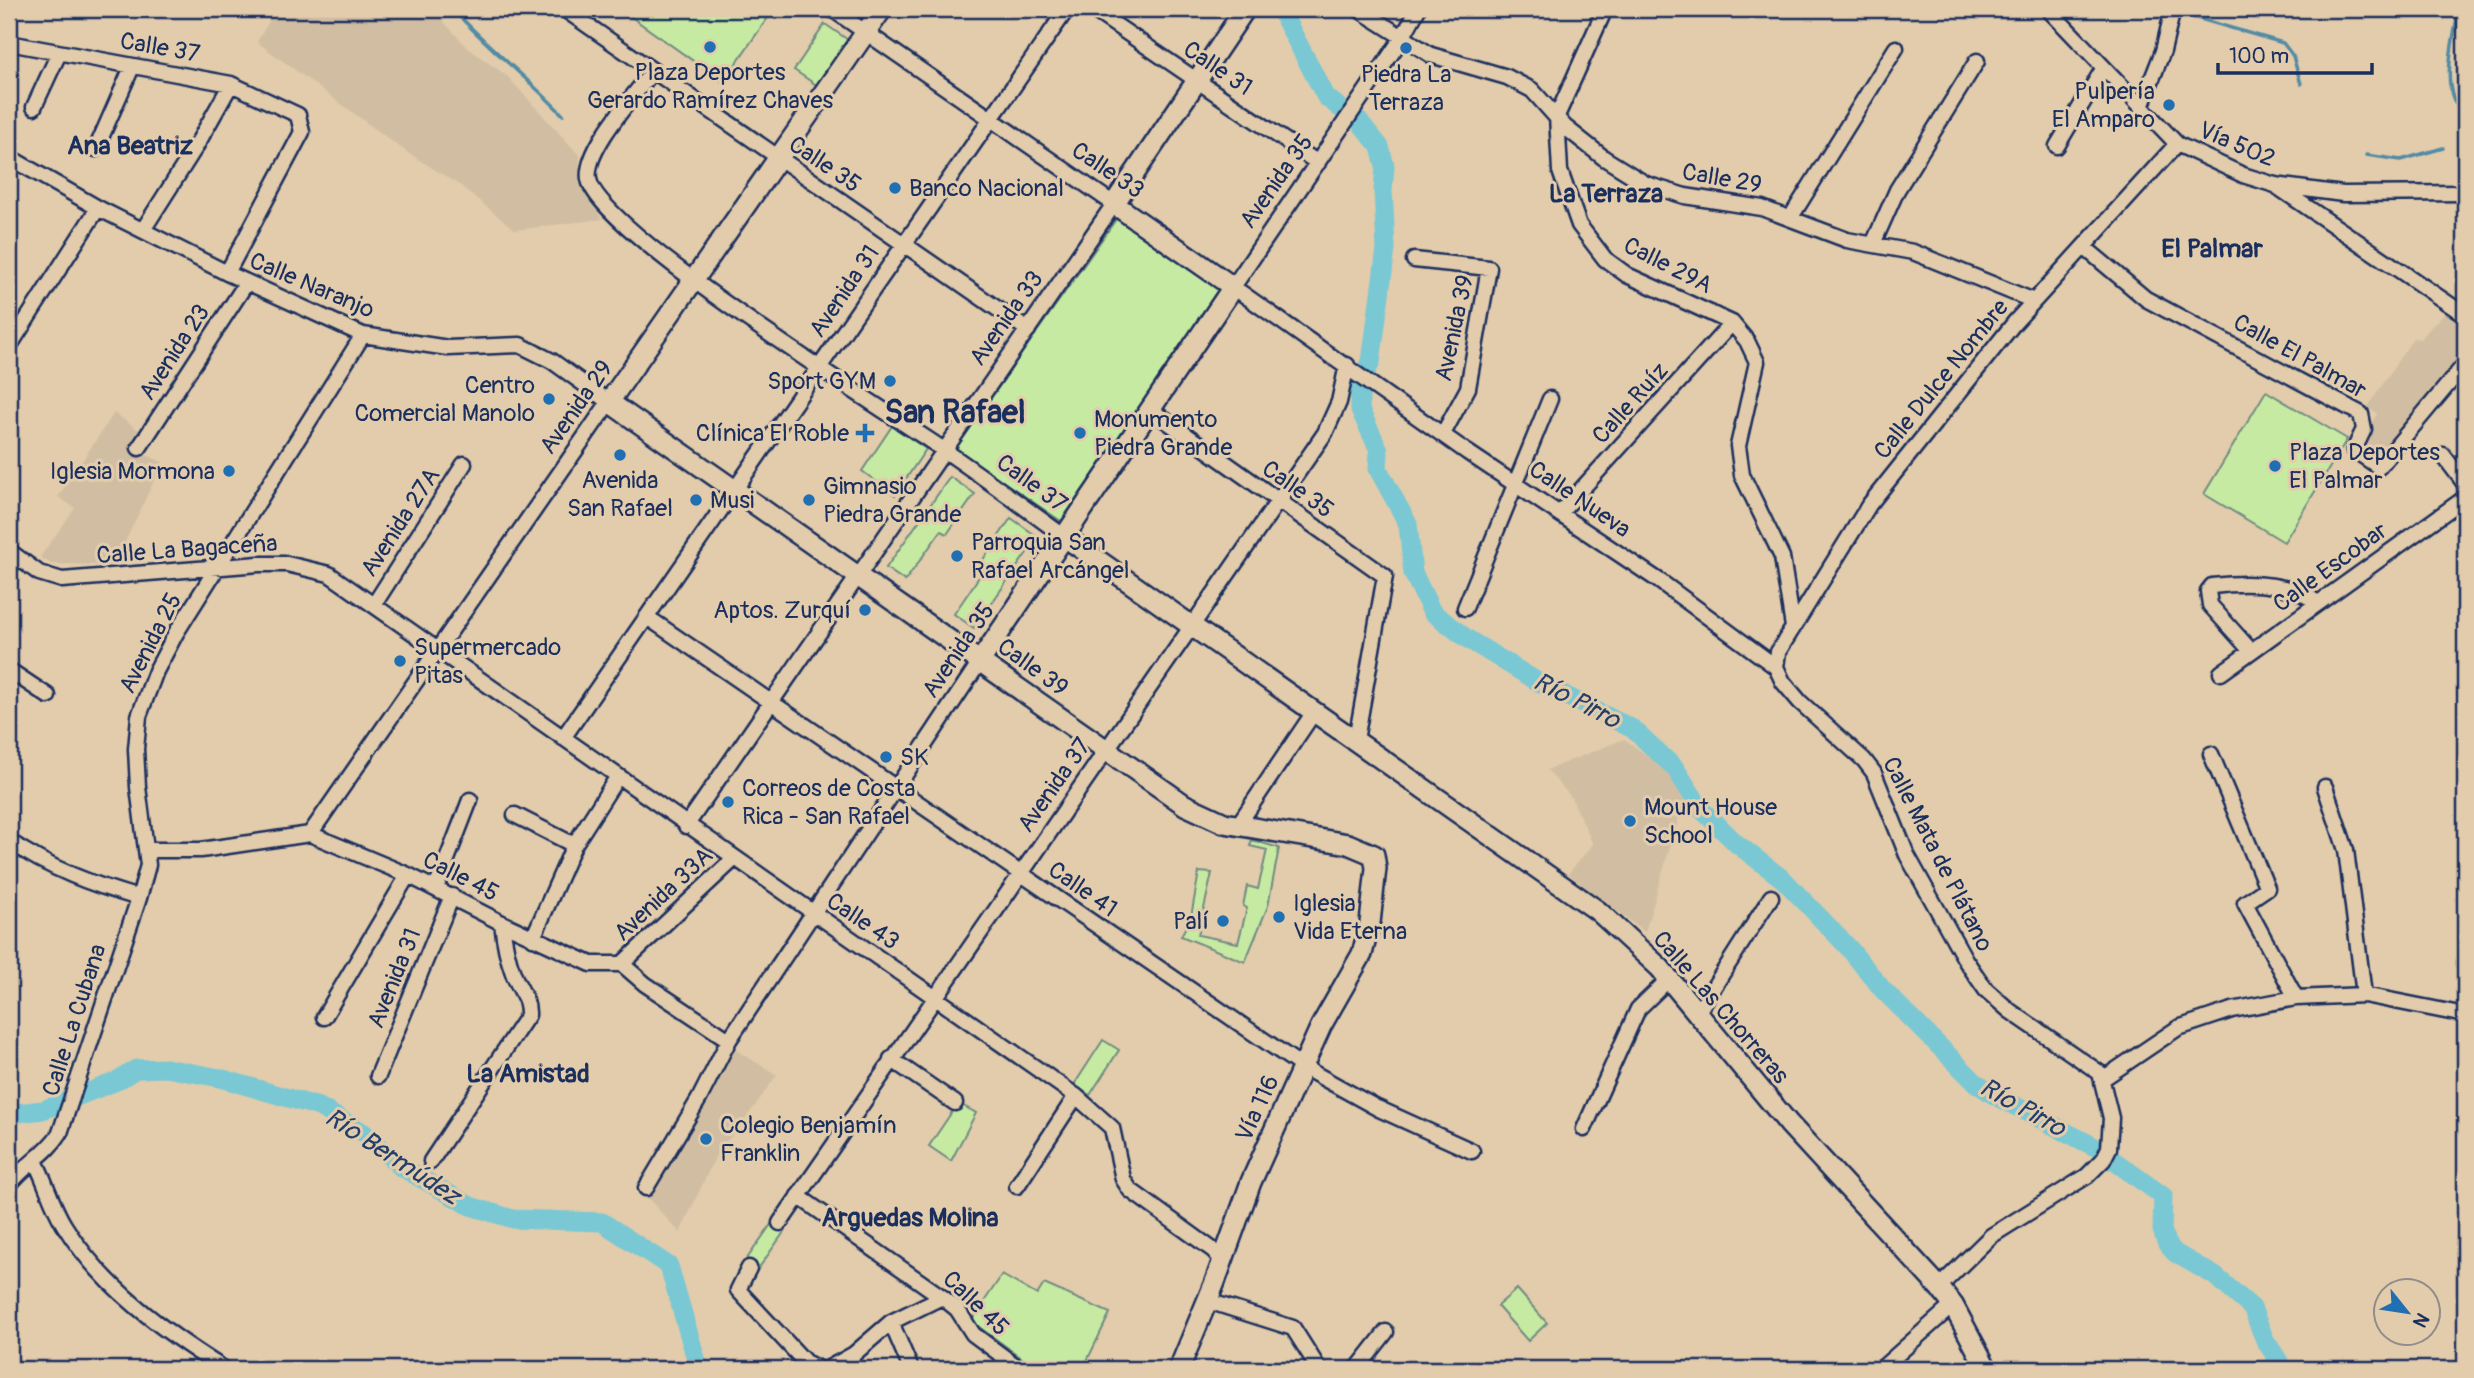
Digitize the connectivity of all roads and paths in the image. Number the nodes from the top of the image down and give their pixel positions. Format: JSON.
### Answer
{"nodes":[{"id":1,"x":564,"y":9,"type":"edge"},
{"id":2,"x":832,"y":9,"type":"edge"},
{"id":3,"x":882,"y":9,"type":"edge"},
{"id":4,"x":1067,"y":9,"type":"edge"},
{"id":5,"x":1092,"y":9,"type":"edge"},
{"id":6,"x":1245,"y":9,"type":"edge"},
{"id":7,"x":1358,"y":9,"type":"edge"},
{"id":8,"x":1418,"y":9,"type":"edge"},
{"id":9,"x":1605,"y":9,"type":"edge"},
{"id":10,"x":2048,"y":9,"type":"edge"},
{"id":11,"x":2173,"y":9,"type":"edge"},
{"id":12,"x":866,"y":32,"type":"junction"},
{"id":13,"x":1402,"y":38,"type":"junction"},
{"id":14,"x":9,"y":43,"type":"edge"},
{"id":15,"x":1896,"y":48,"type":"dead end"},
{"id":16,"x":59,"y":53,"type":"junction"},
{"id":17,"x":1977,"y":61,"type":"dead end"},
{"id":18,"x":132,"y":67,"type":"junction"},
{"id":19,"x":2103,"y":69,"type":"junction"},
{"id":20,"x":652,"y":72,"type":"junction"},
{"id":21,"x":1196,"y":80,"type":"junction"},
{"id":22,"x":231,"y":85,"type":"junction"},
{"id":23,"x":34,"y":107,"type":"dead end"},
{"id":24,"x":2141,"y":107,"type":"junction"},
{"id":25,"x":1557,"y":116,"type":"junction"},
{"id":26,"x":990,"y":120,"type":"junction"},
{"id":27,"x":2177,"y":144,"type":"junction"},
{"id":28,"x":2057,"y":146,"type":"dead end"},
{"id":29,"x":96,"y":149,"type":"dead end"},
{"id":30,"x":9,"y":157,"type":"edge"},
{"id":31,"x":778,"y":159,"type":"junction"},
{"id":32,"x":1318,"y":163,"type":"junction"},
{"id":33,"x":2275,"y":185,"type":"junction"},
{"id":34,"x":2465,"y":193,"type":"edge"},
{"id":35,"x":1114,"y":204,"type":"junction"},
{"id":36,"x":98,"y":208,"type":"junction"},
{"id":37,"x":1791,"y":217,"type":"junction"},
{"id":38,"x":143,"y":230,"type":"junction"},
{"id":39,"x":903,"y":244,"type":"junction"},
{"id":40,"x":1873,"y":244,"type":"junction"},
{"id":41,"x":2084,"y":247,"type":"junction"},
{"id":42,"x":1415,"y":260,"type":"dead end"},
{"id":43,"x":227,"y":273,"type":"junction"},
{"id":44,"x":694,"y":279,"type":"junction"},
{"id":45,"x":247,"y":282,"type":"junction"},
{"id":46,"x":1233,"y":287,"type":"junction"},
{"id":47,"x":2034,"y":301,"type":"junction"},
{"id":48,"x":2465,"y":315,"type":"edge"},
{"id":49,"x":1732,"y":323,"type":"junction"},
{"id":50,"x":1028,"y":330,"type":"junction"},
{"id":51,"x":363,"y":335,"type":"junction"},
{"id":52,"x":9,"y":347,"type":"edge"},
{"id":53,"x":2465,"y":364,"type":"edge"},
{"id":54,"x":820,"y":367,"type":"junction"},
{"id":55,"x":1352,"y":369,"type":"junction"},
{"id":56,"x":1550,"y":399,"type":"dead end"},
{"id":57,"x":609,"y":402,"type":"junction"},
{"id":58,"x":1151,"y":410,"type":"junction"},
{"id":59,"x":1443,"y":435,"type":"junction"},
{"id":60,"x":139,"y":447,"type":"dead end"},
{"id":61,"x":945,"y":451,"type":"junction"},
{"id":62,"x":2443,"y":455,"type":"dead end"},
{"id":63,"x":464,"y":464,"type":"dead end"},
{"id":64,"x":1515,"y":483,"type":"junction"},
{"id":65,"x":2465,"y":484,"type":"edge"},
{"id":66,"x":735,"y":492,"type":"junction"},
{"id":67,"x":2465,"y":498,"type":"edge"},
{"id":68,"x":1277,"y":503,"type":"junction"},
{"id":69,"x":1560,"y":513,"type":"junction"},
{"id":70,"x":1065,"y":537,"type":"junction"},
{"id":71,"x":9,"y":551,"type":"edge"},
{"id":72,"x":217,"y":568,"type":"junction"},
{"id":73,"x":858,"y":577,"type":"junction"},
{"id":74,"x":375,"y":603,"type":"junction"},
{"id":75,"x":2318,"y":603,"type":"junction"},
{"id":76,"x":1465,"y":608,"type":"dead end"},
{"id":77,"x":647,"y":617,"type":"junction"},
{"id":78,"x":1190,"y":627,"type":"junction"},
{"id":79,"x":1793,"y":627,"type":"junction"},
{"id":80,"x":437,"y":647,"type":"junction"},
{"id":81,"x":2252,"y":651,"type":"junction"},
{"id":82,"x":981,"y":660,"type":"junction"},
{"id":83,"x":1776,"y":667,"type":"junction"},
{"id":84,"x":9,"y":670,"type":"edge"},
{"id":85,"x":2221,"y":673,"type":"dead end"},
{"id":86,"x":48,"y":696,"type":"dead end"},
{"id":87,"x":772,"y":702,"type":"junction"},
{"id":88,"x":1314,"y":712,"type":"junction"},
{"id":89,"x":563,"y":738,"type":"junction"},
{"id":90,"x":1356,"y":740,"type":"junction"},
{"id":91,"x":1105,"y":750,"type":"junction"},
{"id":92,"x":2211,"y":754,"type":"dead end"},
{"id":93,"x":618,"y":776,"type":"junction"},
{"id":94,"x":897,"y":786,"type":"junction"},
{"id":95,"x":2325,"y":787,"type":"dead end"},
{"id":96,"x":470,"y":800,"type":"dead end"},
{"id":97,"x":515,"y":815,"type":"dead end"},
{"id":98,"x":1238,"y":825,"type":"junction"},
{"id":99,"x":686,"y":826,"type":"junction"},
{"id":100,"x":310,"y":834,"type":"junction"},
{"id":101,"x":9,"y":841,"type":"edge"},
{"id":102,"x":574,"y":845,"type":"junction"},
{"id":103,"x":147,"y":850,"type":"junction"},
{"id":104,"x":734,"y":859,"type":"junction"},
{"id":105,"x":1376,"y":868,"type":"joint"},
{"id":106,"x":1021,"y":873,"type":"junction"},
{"id":107,"x":408,"y":875,"type":"junction"},
{"id":108,"x":436,"y":888,"type":"junction"},
{"id":109,"x":452,"y":897,"type":"junction"},
{"id":110,"x":1771,"y":897,"type":"dead end"},
{"id":111,"x":139,"y":898,"type":"junction"},
{"id":112,"x":811,"y":913,"type":"junction"},
{"id":113,"x":502,"y":923,"type":"junction"},
{"id":114,"x":533,"y":938,"type":"junction"},
{"id":115,"x":622,"y":964,"type":"junction"},
{"id":116,"x":1669,"y":979,"type":"junction"},
{"id":117,"x":2364,"y":995,"type":"junction"},
{"id":118,"x":934,"y":997,"type":"junction"},
{"id":119,"x":2296,"y":998,"type":"junction"},
{"id":120,"x":1696,"y":1015,"type":"junction"},
{"id":121,"x":2465,"y":1015,"type":"edge"},
{"id":122,"x":324,"y":1017,"type":"dead end"},
{"id":123,"x":729,"y":1040,"type":"junction"},
{"id":124,"x":891,"y":1059,"type":"junction"},
{"id":125,"x":1303,"y":1067,"type":"junction"},
{"id":126,"x":378,"y":1076,"type":"dead end"},
{"id":127,"x":2104,"y":1078,"type":"junction"},
{"id":128,"x":1076,"y":1096,"type":"junction"},
{"id":129,"x":955,"y":1102,"type":"dead end"},
{"id":130,"x":1584,"y":1129,"type":"dead end"},
{"id":131,"x":1472,"y":1151,"type":"dead end"},
{"id":132,"x":35,"y":1161,"type":"junction"},
{"id":133,"x":431,"y":1161,"type":"dead end"},
{"id":134,"x":9,"y":1185,"type":"edge"},
{"id":135,"x":1017,"y":1186,"type":"dead end"},
{"id":136,"x":646,"y":1188,"type":"dead end"},
{"id":137,"x":798,"y":1196,"type":"junction"},
{"id":138,"x":779,"y":1223,"type":"dead end"},
{"id":139,"x":1222,"y":1260,"type":"junction"},
{"id":140,"x":749,"y":1268,"type":"dead end"},
{"id":141,"x":1939,"y":1287,"type":"junction"},
{"id":142,"x":942,"y":1297,"type":"junction"},
{"id":143,"x":1208,"y":1301,"type":"junction"},
{"id":144,"x":1953,"y":1305,"type":"junction"},
{"id":145,"x":891,"y":1322,"type":"junction"},
{"id":146,"x":1386,"y":1332,"type":"dead end"},
{"id":147,"x":224,"y":1369,"type":"edge"},
{"id":148,"x":819,"y":1369,"type":"edge"},
{"id":149,"x":827,"y":1369,"type":"edge"},
{"id":150,"x":911,"y":1369,"type":"edge"},
{"id":151,"x":1020,"y":1369,"type":"edge"},
{"id":152,"x":1179,"y":1369,"type":"edge"},
{"id":153,"x":1319,"y":1369,"type":"edge"},
{"id":154,"x":1357,"y":1369,"type":"edge"},
{"id":155,"x":1881,"y":1369,"type":"edge"},
{"id":156,"x":1987,"y":1369,"type":"edge"}],
"edges":[{"from":1,"to":20,"type":"street","name":"Calle 35"},
{"from":2,"to":12,"type":"street","name":"Calle 33"},
{"from":3,"to":12,"type":"main road","name":"Avenida 29"},
{"from":4,"to":26,"type":"street","name":"Avenida 31"},
{"from":5,"to":21,"type":"street","name":"Calle 31"},
{"from":6,"to":21,"type":"main road","name":"Avenida 33"},
{"from":7,"to":13,"type":"street","name":"Calle 29"},
{"from":8,"to":13,"type":"street","name":"Avenida 35"},
{"from":9,"to":25,"type":"street"},
{"from":10,"to":19,"type":"street","name":"Vía 502"},
{"from":11,"to":24,"type":"street"},
{"from":12,"to":26,"type":"street","name":"Calle 33"},
{"from":12,"to":31,"type":"main road","name":"Avenida 29"},
{"from":13,"to":25,"type":"street","name":"Calle 29"},
{"from":13,"to":32,"type":"street","name":"Avenida 35"},
{"from":14,"to":16,"type":"street","name":"Calle 37"},
{"from":15,"to":37,"type":"street"},
{"from":16,"to":18,"type":"street","name":"Calle 37"},
{"from":16,"to":23,"type":"street"},
{"from":17,"to":40,"type":"street"},
{"from":18,"to":22,"type":"street","name":"Calle 37"},
{"from":18,"to":29,"type":"street"},
{"from":19,"to":24,"type":"street","name":"Vía 502"},
{"from":19,"to":28,"type":"street"},
{"from":20,"to":31,"type":"street","name":"Calle 35"},
{"from":20,"to":44,"type":"street","name":"Calle 37"},
{"from":21,"to":32,"type":"street","name":"Calle 31"},
{"from":21,"to":35,"type":"main road","name":"Avenida 33"},
{"from":22,"to":38,"type":"street"},
{"from":22,"to":43,"type":"street","name":"Calle 37"},
{"from":24,"to":27,"type":"street","name":"Vía 502"},
{"from":25,"to":37,"type":"street","name":"Calle 29"},
{"from":25,"to":49,"type":"street","name":"Calle 29A"},
{"from":26,"to":35,"type":"street","name":"Calle 33"},
{"from":26,"to":39,"type":"street","name":"Avenida 31"},
{"from":27,"to":33,"type":"street","name":"Vía 502"},
{"from":27,"to":41,"type":"street","name":"Calle Dulce Nombre"},
{"from":30,"to":36,"type":"street","name":"Calle Naranjo"},
{"from":31,"to":39,"type":"street","name":"Calle 35"},
{"from":31,"to":44,"type":"main road","name":"Avenida 29"},
{"from":32,"to":46,"type":"street","name":"Avenida 35"},
{"from":33,"to":34,"type":"street","name":"Vía 502"},
{"from":33,"to":48,"type":"street"},
{"from":35,"to":46,"type":"main road","name":"Calle 33"},
{"from":35,"to":50,"type":"street","name":"Avenida 33"},
{"from":36,"to":38,"type":"street","name":"Calle Naranjo"},
{"from":36,"to":52,"type":"street"},
{"from":37,"to":40,"type":"street","name":"Calle 29"},
{"from":38,"to":43,"type":"street","name":"Calle Naranjo"},
{"from":39,"to":50,"type":"street","name":"Calle 35"},
{"from":39,"to":54,"type":"street","name":"Avenida 31"},
{"from":40,"to":47,"type":"street","name":"Calle 29"},
{"from":41,"to":47,"type":"street","name":"Calle Dulce Nombre"},
{"from":41,"to":53,"type":"street","name":"Calle El Palmar"},
{"from":42,"to":59,"type":"street","name":"Avenida 39"},
{"from":43,"to":45,"type":"street","name":"Calle Naranjo"},
{"from":44,"to":54,"type":"street","name":"Calle 37"},
{"from":44,"to":57,"type":"main road","name":"Avenida 29"},
{"from":45,"to":51,"type":"street","name":"Calle Naranjo"},
{"from":45,"to":60,"type":"street","name":"Avenida 23"},
{"from":46,"to":55,"type":"street","name":"Calle 33"},
{"from":46,"to":58,"type":"main road","name":"Avenida 35"},
{"from":47,"to":79,"type":"street","name":"Calle Dulce Nombre"},
{"from":49,"to":69,"type":"street","name":"Calle Ruíz"},
{"from":49,"to":79,"type":"street","name":"Calle 29A"},
{"from":50,"to":61,"type":"street","name":"Avenida 33"},
{"from":51,"to":57,"type":"street","name":"Calle Naranjo"},
{"from":51,"to":72,"type":"street","name":"Avenida 25"},
{"from":54,"to":61,"type":"street","name":"Calle 37"},
{"from":54,"to":66,"type":"street","name":"Avenida 31"},
{"from":55,"to":59,"type":"street","name":"Calle Nueva"},
{"from":55,"to":68,"type":"street","name":"Avenida 37"},
{"from":56,"to":64,"type":"street"},
{"from":57,"to":66,"type":"main road","name":"Calle 39"},
{"from":57,"to":80,"type":"street","name":"Avenida 29"},
{"from":58,"to":68,"type":"street","name":"Calle 35"},
{"from":58,"to":70,"type":"main road","name":"Avenida 35"},
{"from":59,"to":64,"type":"street","name":"Calle Nueva"},
{"from":61,"to":70,"type":"street","name":"Calle 37"},
{"from":61,"to":73,"type":"street","name":"Avenida 33"},
{"from":62,"to":65,"type":"street"},
{"from":63,"to":74,"type":"street","name":"Avenida 27A"},
{"from":64,"to":69,"type":"street","name":"Calle Nueva"},
{"from":64,"to":76,"type":"street"},
{"from":66,"to":73,"type":"main road","name":"Calle 39"},
{"from":66,"to":77,"type":"street","name":"Avenida 31"},
{"from":67,"to":75,"type":"street","name":"Calle Escobar"},
{"from":68,"to":78,"type":"street","name":"Avenida 37"},
{"from":68,"to":90,"type":"street","name":"Calle 35"},
{"from":69,"to":83,"type":"street","name":"Calle Nueva"},
{"from":70,"to":78,"type":"main road","name":"Calle 37"},
{"from":70,"to":82,"type":"main road","name":"Avenida 35"},
{"from":71,"to":72,"type":"street","name":"Calle La Bagaceña"},
{"from":72,"to":74,"type":"street","name":"Calle La Bagaceña"},
{"from":72,"to":103,"type":"street","name":"Avenida 25"},
{"from":73,"to":82,"type":"main road","name":"Calle 39"},
{"from":73,"to":87,"type":"street","name":"Avenida 33"},
{"from":74,"to":80,"type":"street","name":"Calle La Bagaceña"},
{"from":75,"to":81,"type":"street","name":"Calle Escobar"},
{"from":75,"to":81,"type":"street"},
{"from":77,"to":87,"type":"street","name":"Calle 41"},
{"from":77,"to":89,"type":"street","name":"Avenida 31"},
{"from":78,"to":88,"type":"main road","name":"Calle 37"},
{"from":78,"to":91,"type":"street","name":"Avenida 37"},
{"from":79,"to":83,"type":"street","name":"Calle Dulce Nombre"},
{"from":80,"to":89,"type":"street","name":"Calle 43"},
{"from":80,"to":100,"type":"street","name":"Avenida 29"},
{"from":81,"to":85,"type":"street","name":"Calle Escobar"},
{"from":82,"to":91,"type":"main road","name":"Calle 39"},
{"from":82,"to":94,"type":"street","name":"Avenida 35"},
{"from":83,"to":127,"type":"street","name":"Calle Mata de Plátano"},
{"from":84,"to":86,"type":"street"},
{"from":87,"to":94,"type":"street","name":"Calle 41"},
{"from":87,"to":99,"type":"street","name":"Avenida 33"},
{"from":88,"to":90,"type":"main road","name":"Calle 37"},
{"from":88,"to":98,"type":"street"},
{"from":89,"to":93,"type":"street","name":"Calle 43"},
{"from":90,"to":116,"type":"main road","name":"Calle Las Chorreras"},
{"from":91,"to":98,"type":"main road","name":"Calle 39"},
{"from":91,"to":106,"type":"street","name":"Avenida 37"},
{"from":92,"to":119,"type":"street"},
{"from":93,"to":99,"type":"street","name":"Calle 43"},
{"from":93,"to":102,"type":"street"},
{"from":94,"to":106,"type":"street","name":"Calle 41"},
{"from":94,"to":112,"type":"street","name":"Avenida 35"},
{"from":95,"to":117,"type":"street"},
{"from":96,"to":108,"type":"street"},
{"from":97,"to":102,"type":"street"},
{"from":98,"to":105,"type":"main road","name":"Calle 39"},
{"from":99,"to":104,"type":"street","name":"Calle 43"},
{"from":100,"to":103,"type":"street"},
{"from":100,"to":107,"type":"street","name":"Calle 45"},
{"from":101,"to":111,"type":"street"},
{"from":102,"to":114,"type":"street"},
{"from":103,"to":111,"type":"street","name":"Calle La Cubana"},
{"from":104,"to":112,"type":"street","name":"Calle 43"},
{"from":104,"to":115,"type":"street","name":"Avenida 33A"},
{"from":105,"to":125,"type":"main road","name":"Vía 116"},
{"from":106,"to":118,"type":"street","name":"Avenida 37"},
{"from":106,"to":125,"type":"street","name":"Calle 41"},
{"from":107,"to":108,"type":"street","name":"Calle 45"},
{"from":107,"to":122,"type":"street"},
{"from":108,"to":109,"type":"street","name":"Calle 45"},
{"from":109,"to":113,"type":"street","name":"Calle 45"},
{"from":109,"to":126,"type":"street","name":"Avenida 31"},
{"from":110,"to":120,"type":"street"},
{"from":111,"to":132,"type":"street","name":"Calle La Cubana"},
{"from":112,"to":118,"type":"street","name":"Calle 43"},
{"from":112,"to":123,"type":"street","name":"Avenida 35"},
{"from":113,"to":114,"type":"street","name":"Calle 45"},
{"from":113,"to":133,"type":"street"},
{"from":114,"to":115,"type":"street","name":"Calle 45"},
{"from":115,"to":123,"type":"street"},
{"from":116,"to":120,"type":"main road","name":"Calle Las Chorreras"},
{"from":116,"to":130,"type":"street"},
{"from":117,"to":119,"type":"street"},
{"from":117,"to":121,"type":"street"},
{"from":118,"to":124,"type":"street","name":"Avenida 37"},
{"from":118,"to":128,"type":"street","name":"Calle 43"},
{"from":119,"to":127,"type":"street"},
{"from":120,"to":141,"type":"main road","name":"Calle Las Chorreras"},
{"from":123,"to":136,"type":"street","name":"Avenida 35"},
{"from":124,"to":129,"type":"street"},
{"from":124,"to":137,"type":"street","name":"Avenida 37"},
{"from":125,"to":131,"type":"street","name":"Calle 41"},
{"from":125,"to":139,"type":"main road","name":"Vía 116"},
{"from":127,"to":141,"type":"street"},
{"from":128,"to":135,"type":"street"},
{"from":128,"to":139,"type":"street","name":"Calle 43"},
{"from":132,"to":134,"type":"street","name":"Calle La Cubana"},
{"from":132,"to":147,"type":"street"},
{"from":137,"to":138,"type":"street","name":"Avenida 37"},
{"from":137,"to":142,"type":"street","name":"Calle 45"},
{"from":139,"to":143,"type":"main road","name":"Vía 116"},
{"from":140,"to":148,"type":"street"},
{"from":141,"to":144,"type":"main road","name":"Calle Las Chorreras"},
{"from":142,"to":145,"type":"street"},
{"from":142,"to":151,"type":"street","name":"Calle 45"},
{"from":143,"to":152,"type":"main road","name":"Vía 116"},
{"from":143,"to":153,"type":"street"},
{"from":144,"to":155,"type":"street"},
{"from":144,"to":156,"type":"main road","name":"Calle Las Chorreras"},
{"from":145,"to":149,"type":"street"},
{"from":145,"to":150,"type":"street"},
{"from":146,"to":154,"type":"street"}]}
